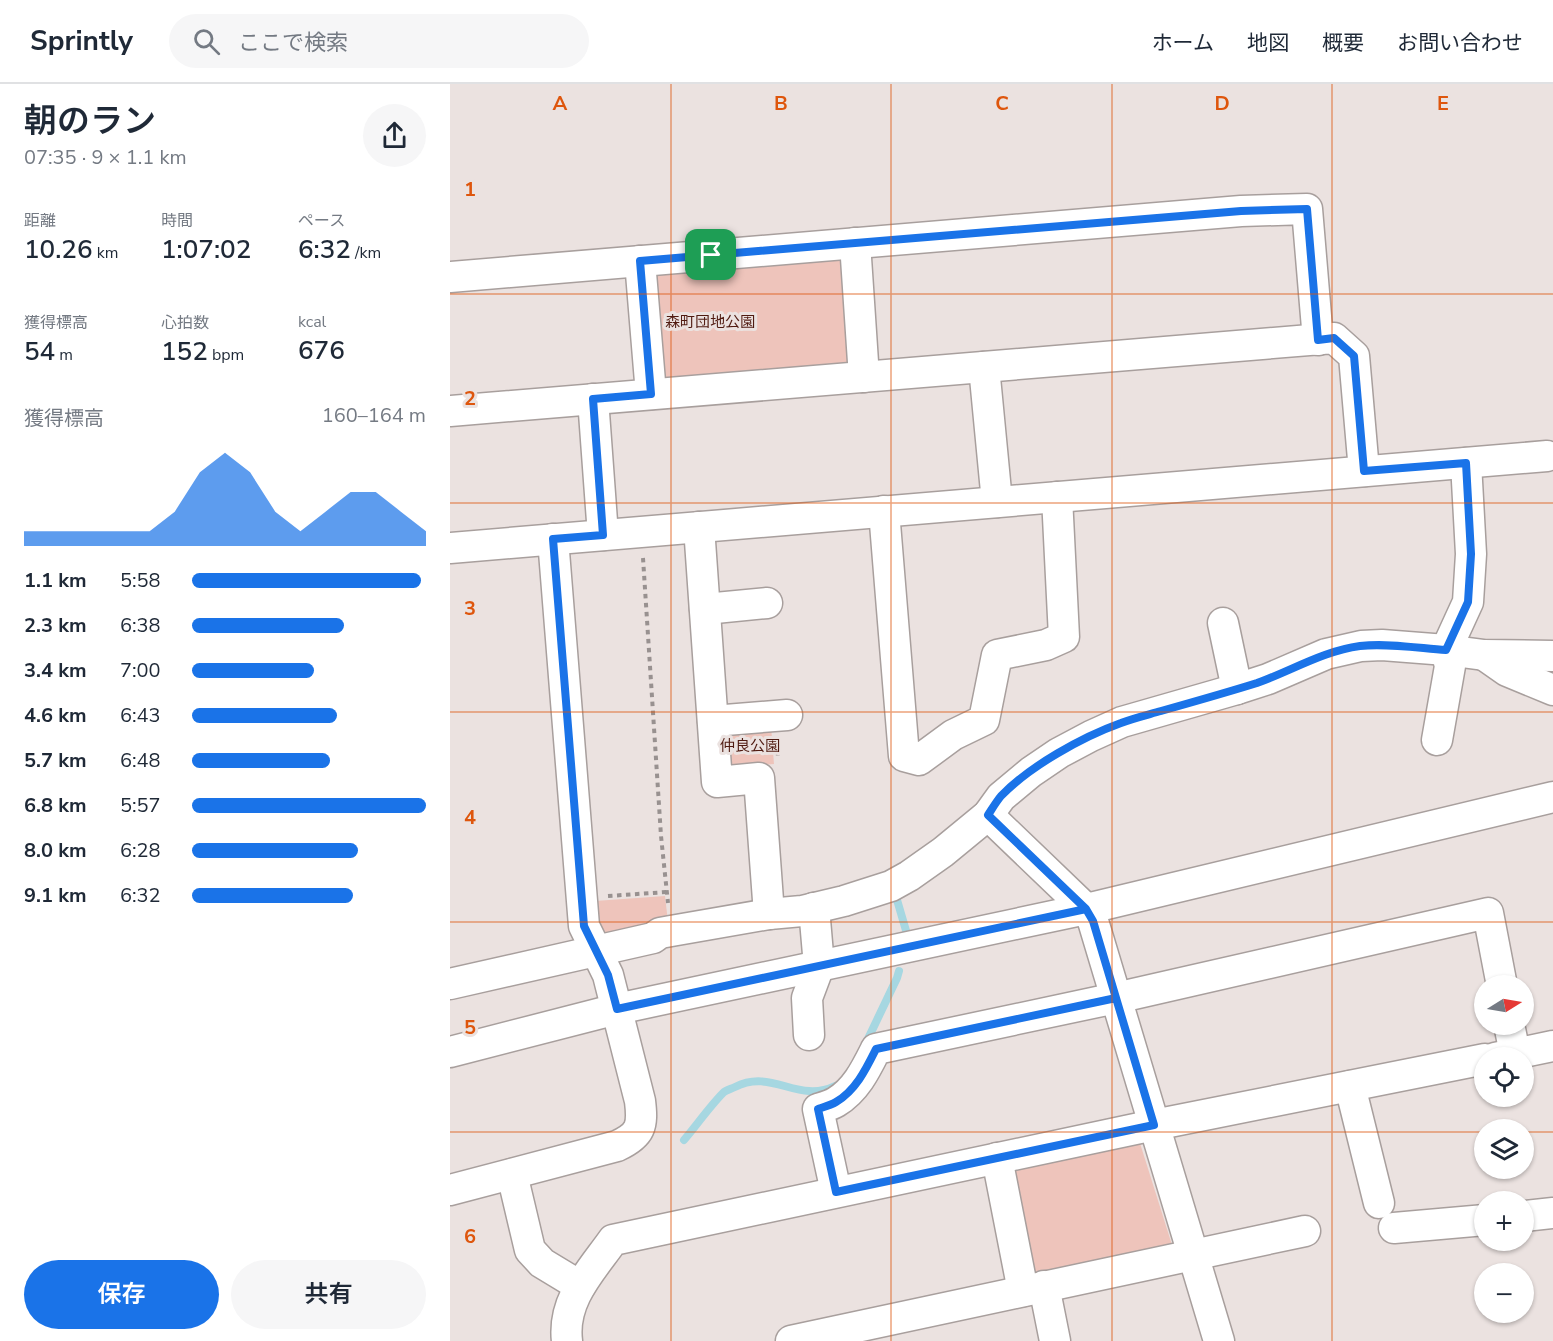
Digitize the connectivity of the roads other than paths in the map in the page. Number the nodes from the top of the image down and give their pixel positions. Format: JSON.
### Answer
{"nodes":[{"id":1,"x":855,"y":243,"type":"junction"},
{"id":2,"x":640,"y":261,"type":"junction"},
{"id":3,"x":450,"y":277,"type":"edge"},
{"id":4,"x":1318,"y":340,"type":"junction"},
{"id":5,"x":984,"y":367,"type":"junction"},
{"id":6,"x":864,"y":377,"type":"junction"},
{"id":7,"x":651,"y":394,"type":"junction"},
{"id":8,"x":593,"y":399,"type":"junction"},
{"id":9,"x":450,"y":411,"type":"edge"},
{"id":10,"x":1548,"y":456,"type":"dead end"},
{"id":11,"x":1466,"y":463,"type":"junction"},
{"id":12,"x":1364,"y":471,"type":"junction"},
{"id":13,"x":1057,"y":497,"type":"junction"},
{"id":14,"x":997,"y":502,"type":"junction"},
{"id":15,"x":884,"y":511,"type":"junction"},
{"id":16,"x":699,"y":527,"type":"junction"},
{"id":17,"x":603,"y":535,"type":"junction"},
{"id":18,"x":553,"y":539,"type":"junction"},
{"id":19,"x":450,"y":548,"type":"edge"},
{"id":20,"x":767,"y":603,"type":"dead end"},
{"id":21,"x":705,"y":609,"type":"junction"},
{"id":22,"x":1223,"y":623,"type":"dead end"},
{"id":23,"x":1446,"y":650,"type":"junction"},
{"id":24,"x":1484,"y":655,"type":"junction"},
{"id":25,"x":1553,"y":656,"type":"edge"},
{"id":26,"x":1237,"y":689,"type":"junction"},
{"id":27,"x":1553,"y":690,"type":"edge"},
{"id":28,"x":781,"y":716,"type":"road end"},
{"id":29,"x":713,"y":721,"type":"junction"},
{"id":30,"x":1437,"y":740,"type":"dead end"},
{"id":31,"x":1553,"y":797,"type":"edge"},
{"id":32,"x":988,"y":815,"type":"junction"},
{"id":33,"x":814,"y":908,"type":"junction"},
{"id":34,"x":1086,"y":909,"type":"junction"},
{"id":35,"x":769,"y":914,"type":"junction"},
{"id":36,"x":596,"y":950,"type":"junction"},
{"id":37,"x":819,"y":966,"type":"junction"},
{"id":38,"x":1500,"y":975,"type":"edge"},
{"id":39,"x":451,"y":980,"type":"edge"},
{"id":40,"x":1116,"y":998,"type":"junction"},
{"id":41,"x":617,"y":1009,"type":"junction"},
{"id":42,"x":809,"y":1035,"type":"dead end"},
{"id":43,"x":1553,"y":1046,"type":"edge"},
{"id":44,"x":1534,"y":1050,"type":"edge"},
{"id":45,"x":450,"y":1052,"type":"edge"},
{"id":46,"x":1474,"y":1061,"type":"edge"},
{"id":47,"x":1350,"y":1086,"type":"junction"},
{"id":48,"x":1154,"y":1125,"type":"junction"},
{"id":49,"x":997,"y":1158,"type":"junction"},
{"id":50,"x":512,"y":1174,"type":"junction"},
{"id":51,"x":450,"y":1190,"type":"edge"},
{"id":52,"x":836,"y":1192,"type":"junction"},
{"id":53,"x":1379,"y":1203,"type":"dead end"},
{"id":54,"x":1553,"y":1213,"type":"edge"},
{"id":55,"x":1534,"y":1215,"type":"edge"},
{"id":56,"x":1474,"y":1221,"type":"edge"},
{"id":57,"x":1394,"y":1228,"type":"dead end"},
{"id":58,"x":1305,"y":1231,"type":"dead end"},
{"id":59,"x":1192,"y":1254,"type":"junction"},
{"id":60,"x":580,"y":1286,"type":"junction"},
{"id":61,"x":1033,"y":1288,"type":"junction"},
{"id":62,"x":567,"y":1341,"type":"edge"},
{"id":63,"x":791,"y":1341,"type":"edge"},
{"id":64,"x":1055,"y":1341,"type":"edge"},
{"id":65,"x":1219,"y":1341,"type":"edge"}],
"edges":[{"from":1,"to":2,"type":"street"},
{"from":1,"to":4,"type":"street"},
{"from":1,"to":6,"type":"street"},
{"from":2,"to":3,"type":"street"},
{"from":2,"to":7,"type":"street"},
{"from":4,"to":5,"type":"street"},
{"from":4,"to":12,"type":"street"},
{"from":5,"to":6,"type":"street"},
{"from":5,"to":14,"type":"street"},
{"from":6,"to":7,"type":"street"},
{"from":7,"to":8,"type":"street"},
{"from":8,"to":9,"type":"street"},
{"from":8,"to":17,"type":"street"},
{"from":10,"to":11,"type":"street"},
{"from":11,"to":12,"type":"street"},
{"from":11,"to":23,"type":"street"},
{"from":12,"to":13,"type":"street"},
{"from":13,"to":14,"type":"street"},
{"from":13,"to":15,"type":"street"},
{"from":14,"to":15,"type":"street"},
{"from":15,"to":16,"type":"street"},
{"from":16,"to":17,"type":"street"},
{"from":16,"to":21,"type":"street"},
{"from":17,"to":18,"type":"street"},
{"from":18,"to":19,"type":"street"},
{"from":18,"to":36,"type":"street"},
{"from":20,"to":21,"type":"street"},
{"from":21,"to":29,"type":"street"},
{"from":22,"to":26,"type":"street"},
{"from":23,"to":24,"type":"street"},
{"from":23,"to":26,"type":"street"},
{"from":23,"to":30,"type":"street"},
{"from":24,"to":25,"type":"street"},
{"from":24,"to":27,"type":"street"},
{"from":26,"to":32,"type":"street"},
{"from":28,"to":29,"type":"street"},
{"from":29,"to":35,"type":"street"},
{"from":31,"to":34,"type":"street"},
{"from":32,"to":33,"type":"street"},
{"from":32,"to":34,"type":"street"},
{"from":33,"to":35,"type":"street"},
{"from":33,"to":37,"type":"street"},
{"from":34,"to":37,"type":"street"},
{"from":34,"to":40,"type":"street"},
{"from":35,"to":36,"type":"street"},
{"from":36,"to":39,"type":"street"},
{"from":36,"to":41,"type":"street"},
{"from":37,"to":41,"type":"street"},
{"from":37,"to":42,"type":"street"},
{"from":38,"to":40,"type":"street"},
{"from":40,"to":48,"type":"street"},
{"from":40,"to":52,"type":"street"},
{"from":41,"to":45,"type":"street"},
{"from":41,"to":50,"type":"street"},
{"from":43,"to":44,"type":"street"},
{"from":46,"to":47,"type":"street"},
{"from":47,"to":48,"type":"street"},
{"from":47,"to":53,"type":"street"},
{"from":48,"to":49,"type":"street"},
{"from":48,"to":59,"type":"street"},
{"from":49,"to":52,"type":"street"},
{"from":49,"to":61,"type":"street"},
{"from":50,"to":51,"type":"street"},
{"from":50,"to":60,"type":"street"},
{"from":52,"to":60,"type":"street"},
{"from":54,"to":55,"type":"street"},
{"from":56,"to":57,"type":"street"},
{"from":58,"to":59,"type":"street"},
{"from":59,"to":61,"type":"street"},
{"from":59,"to":65,"type":"street"},
{"from":60,"to":62,"type":"street"},
{"from":61,"to":63,"type":"street"},
{"from":61,"to":64,"type":"street"}]}
